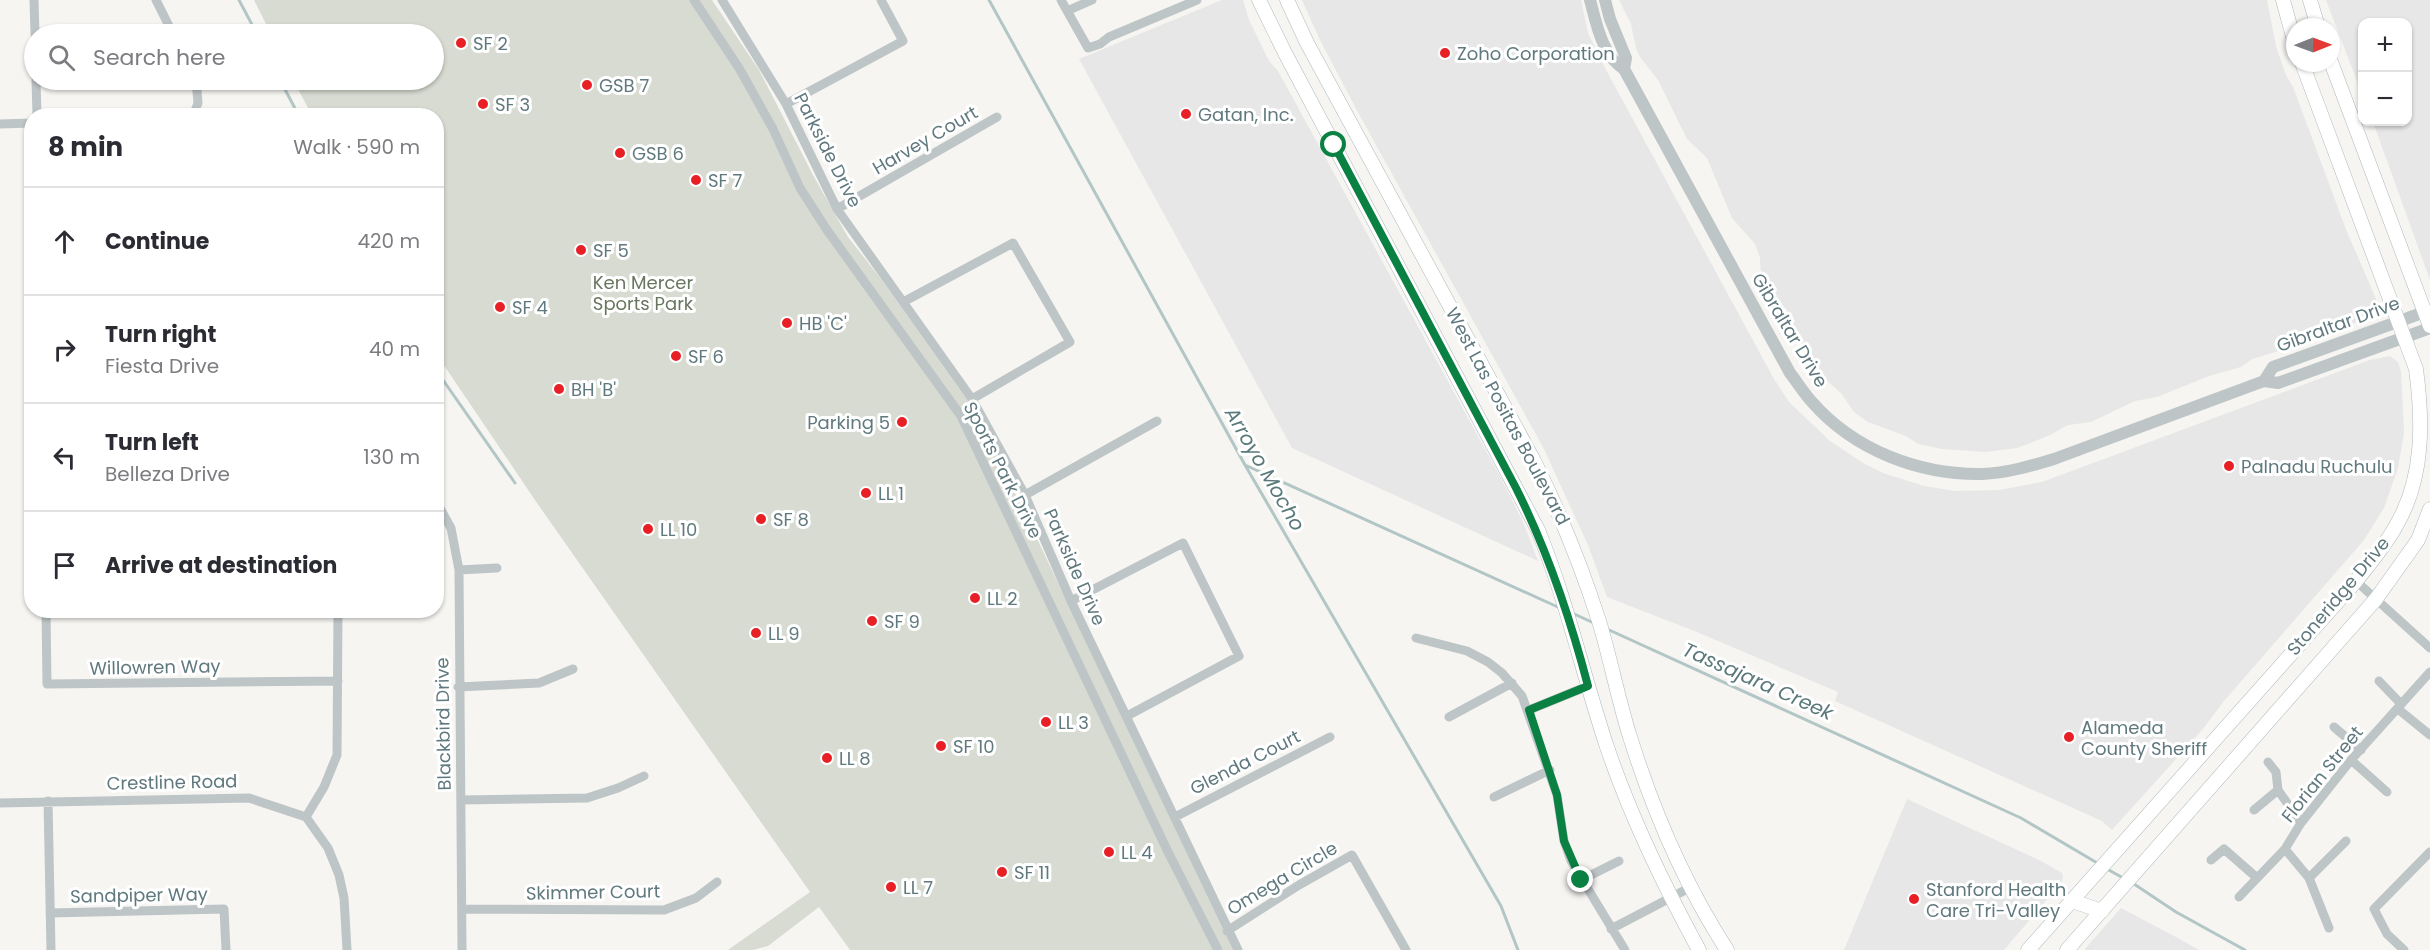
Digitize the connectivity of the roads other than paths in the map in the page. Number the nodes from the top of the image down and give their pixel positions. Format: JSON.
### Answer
{"nodes":[{"id":1,"x":34,"y":0,"type":"edge"},
{"id":2,"x":156,"y":0,"type":"edge"},
{"id":3,"x":694,"y":0,"type":"edge"},
{"id":4,"x":722,"y":0,"type":"edge"},
{"id":5,"x":881,"y":0,"type":"edge"},
{"id":6,"x":1061,"y":0,"type":"edge"},
{"id":7,"x":1092,"y":0,"type":"edge"},
{"id":8,"x":1197,"y":0,"type":"edge"},
{"id":9,"x":1259,"y":0,"type":"edge"},
{"id":10,"x":1287,"y":0,"type":"edge"},
{"id":11,"x":1590,"y":0,"type":"edge"},
{"id":12,"x":1605,"y":0,"type":"edge"},
{"id":13,"x":2283,"y":0,"type":"edge"},
{"id":14,"x":2310,"y":0,"type":"edge"},
{"id":15,"x":1067,"y":11,"type":"junction"},
{"id":16,"x":2288,"y":18,"type":"edge"},
{"id":17,"x":2315,"y":18,"type":"edge"},
{"id":18,"x":35,"y":24,"type":"edge"},
{"id":19,"x":168,"y":24,"type":"edge"},
{"id":20,"x":1624,"y":69,"type":"junction"},
{"id":21,"x":2305,"y":72,"type":"edge"},
{"id":22,"x":2335,"y":72,"type":"edge"},
{"id":23,"x":36,"y":90,"type":"edge"},
{"id":24,"x":197,"y":90,"type":"edge"},
{"id":25,"x":786,"y":104,"type":"junction"},
{"id":26,"x":37,"y":108,"type":"edge"},
{"id":27,"x":196,"y":108,"type":"edge"},
{"id":28,"x":997,"y":117,"type":"dead end"},
{"id":29,"x":24,"y":123,"type":"edge"},
{"id":30,"x":0,"y":124,"type":"edge"},
{"id":31,"x":837,"y":208,"type":"junction"},
{"id":32,"x":905,"y":301,"type":"junction"},
{"id":33,"x":2427,"y":310,"type":"edge"},
{"id":34,"x":2399,"y":321,"type":"junction"},
{"id":35,"x":2430,"y":327,"type":"edge"},
{"id":36,"x":2405,"y":337,"type":"junction"},
{"id":37,"x":2264,"y":381,"type":"junction"},
{"id":38,"x":972,"y":399,"type":"junction"},
{"id":39,"x":1158,"y":421,"type":"dead end"},
{"id":40,"x":1025,"y":495,"type":"junction"},
{"id":41,"x":2430,"y":509,"type":"edge"},
{"id":42,"x":444,"y":515,"type":"edge"},
{"id":43,"x":497,"y":568,"type":"dead end"},
{"id":44,"x":459,"y":570,"type":"junction"},
{"id":45,"x":2356,"y":581,"type":"junction"},
{"id":46,"x":2376,"y":599,"type":"junction"},
{"id":47,"x":1071,"y":600,"type":"junction"},
{"id":48,"x":46,"y":618,"type":"edge"},
{"id":49,"x":338,"y":618,"type":"edge"},
{"id":50,"x":1416,"y":638,"type":"dead end"},
{"id":51,"x":2430,"y":648,"type":"edge"},
{"id":52,"x":573,"y":669,"type":"dead end"},
{"id":53,"x":2430,"y":672,"type":"edge"},
{"id":54,"x":338,"y":681,"type":"junction"},
{"id":55,"x":2379,"y":681,"type":"dead end"},
{"id":56,"x":1512,"y":683,"type":"junction"},
{"id":57,"x":1588,"y":686,"type":"junction"},
{"id":58,"x":458,"y":687,"type":"junction"},
{"id":59,"x":2399,"y":706,"type":"junction"},
{"id":60,"x":1529,"y":710,"type":"junction"},
{"id":61,"x":1127,"y":716,"type":"junction"},
{"id":62,"x":1449,"y":717,"type":"dead end"},
{"id":63,"x":2334,"y":727,"type":"dead end"},
{"id":64,"x":2430,"y":735,"type":"edge"},
{"id":65,"x":1330,"y":736,"type":"dead end"},
{"id":66,"x":2361,"y":750,"type":"junction"},
{"id":67,"x":2351,"y":760,"type":"junction"},
{"id":68,"x":2268,"y":762,"type":"dead end"},
{"id":69,"x":1550,"y":770,"type":"junction"},
{"id":70,"x":644,"y":776,"type":"dead end"},
{"id":71,"x":2278,"y":790,"type":"junction"},
{"id":72,"x":2387,"y":792,"type":"dead end"},
{"id":73,"x":1494,"y":797,"type":"dead end"},
{"id":74,"x":461,"y":800,"type":"junction"},
{"id":75,"x":48,"y":801,"type":"junction"},
{"id":76,"x":0,"y":803,"type":"edge"},
{"id":77,"x":2254,"y":810,"type":"dead end"},
{"id":78,"x":306,"y":817,"type":"junction"},
{"id":79,"x":1175,"y":817,"type":"junction"},
{"id":80,"x":2301,"y":823,"type":"junction"},
{"id":81,"x":2346,"y":841,"type":"dead end"},
{"id":82,"x":2285,"y":849,"type":"junction"},
{"id":83,"x":2430,"y":852,"type":"edge"},
{"id":84,"x":2211,"y":860,"type":"dead end"},
{"id":85,"x":1619,"y":861,"type":"dead end"},
{"id":86,"x":2256,"y":877,"type":"junction"},
{"id":87,"x":2309,"y":878,"type":"junction"},
{"id":88,"x":1581,"y":880,"type":"junction"},
{"id":89,"x":717,"y":882,"type":"dead end"},
{"id":90,"x":1692,"y":887,"type":"junction"},
{"id":91,"x":1670,"y":897,"type":"junction"},
{"id":92,"x":2239,"y":897,"type":"dead end"},
{"id":93,"x":2072,"y":901,"type":"junction"},
{"id":94,"x":462,"y":909,"type":"junction"},
{"id":95,"x":2102,"y":911,"type":"junction"},
{"id":96,"x":50,"y":913,"type":"junction"},
{"id":97,"x":2329,"y":928,"type":"dead end"},
{"id":98,"x":1611,"y":929,"type":"junction"},
{"id":99,"x":1227,"y":931,"type":"junction"},
{"id":100,"x":2029,"y":949,"type":"edge"},
{"id":101,"x":2403,"y":949,"type":"edge"},
{"id":102,"x":51,"y":950,"type":"edge"},
{"id":103,"x":226,"y":950,"type":"edge"},
{"id":104,"x":346,"y":950,"type":"edge"},
{"id":105,"x":462,"y":950,"type":"edge"},
{"id":106,"x":1218,"y":950,"type":"edge"},
{"id":107,"x":1238,"y":950,"type":"edge"},
{"id":108,"x":1406,"y":950,"type":"edge"},
{"id":109,"x":1625,"y":950,"type":"edge"},
{"id":110,"x":1699,"y":950,"type":"edge"},
{"id":111,"x":1727,"y":950,"type":"edge"},
{"id":112,"x":2067,"y":950,"type":"edge"}],
"edges":[{"from":1,"to":18,"type":"street"},
{"from":2,"to":19,"type":"street"},
{"from":3,"to":106,"type":"street","name":"Sports Park Drive"},
{"from":4,"to":25,"type":"street","name":"Parkside Drive"},
{"from":5,"to":25,"type":"street"},
{"from":6,"to":15,"type":"street"},
{"from":7,"to":15,"type":"street"},
{"from":8,"to":15,"type":"street"},
{"from":9,"to":57,"type":"main road","name":"West Las Positas Boulevard"},
{"from":10,"to":90,"type":"main road","name":"West Las Positas Boulevard"},
{"from":11,"to":20,"type":"street","name":"Gibraltar Drive"},
{"from":12,"to":20,"type":"street","name":"Gibraltar Drive"},
{"from":13,"to":16,"type":"main road"},
{"from":14,"to":17,"type":"main road"},
{"from":20,"to":37,"type":"street","name":"Gibraltar Drive"},
{"from":21,"to":34,"type":"main road","name":"Stoneridge Drive"},
{"from":22,"to":33,"type":"main road"},
{"from":23,"to":26,"type":"street"},
{"from":24,"to":27,"type":"street"},
{"from":25,"to":31,"type":"street","name":"Parkside Drive"},
{"from":28,"to":31,"type":"street","name":"Harvey Court"},
{"from":29,"to":30,"type":"street"},
{"from":31,"to":32,"type":"street","name":"Parkside Drive"},
{"from":32,"to":38,"type":"street","name":"Parkside Drive"},
{"from":32,"to":38,"type":"street"},
{"from":33,"to":34,"type":"street","name":"Gibraltar Drive"},
{"from":33,"to":35,"type":"main road"},
{"from":34,"to":36,"type":"main road","name":"Stoneridge Drive"},
{"from":34,"to":37,"type":"street","name":"Gibraltar Drive"},
{"from":35,"to":36,"type":"street","name":"Gibraltar Drive"},
{"from":36,"to":37,"type":"street","name":"Gibraltar Drive"},
{"from":36,"to":45,"type":"main road","name":"Stoneridge Drive"},
{"from":38,"to":40,"type":"street","name":"Parkside Drive"},
{"from":39,"to":40,"type":"street"},
{"from":40,"to":47,"type":"street","name":"Parkside Drive"},
{"from":41,"to":46,"type":"main road","name":"Stoneridge Drive"},
{"from":42,"to":44,"type":"street","name":"Blackbird Drive"},
{"from":43,"to":44,"type":"street"},
{"from":44,"to":58,"type":"street","name":"Blackbird Drive"},
{"from":45,"to":46,"type":"street"},
{"from":45,"to":93,"type":"main road","name":"Stoneridge Drive"},
{"from":46,"to":51,"type":"street"},
{"from":46,"to":95,"type":"main road","name":"Stoneridge Drive"},
{"from":47,"to":61,"type":"street","name":"Parkside Drive"},
{"from":47,"to":61,"type":"street"},
{"from":48,"to":54,"type":"street","name":"Willowren Way"},
{"from":49,"to":54,"type":"street"},
{"from":50,"to":56,"type":"street"},
{"from":52,"to":58,"type":"street"},
{"from":53,"to":59,"type":"street","name":"Florian Street"},
{"from":54,"to":78,"type":"street"},
{"from":55,"to":59,"type":"street"},
{"from":56,"to":60,"type":"street"},
{"from":56,"to":62,"type":"street"},
{"from":57,"to":60,"type":"street"},
{"from":57,"to":91,"type":"main road","name":"West Las Positas Boulevard"},
{"from":58,"to":74,"type":"street","name":"Blackbird Drive"},
{"from":59,"to":64,"type":"street"},
{"from":59,"to":66,"type":"street","name":"Florian Street"},
{"from":60,"to":69,"type":"street"},
{"from":61,"to":79,"type":"street","name":"Parkside Drive"},
{"from":63,"to":66,"type":"street"},
{"from":65,"to":79,"type":"street","name":"Glenda Court"},
{"from":66,"to":67,"type":"street","name":"Florian Street"},
{"from":67,"to":72,"type":"street"},
{"from":67,"to":80,"type":"street","name":"Florian Street"},
{"from":68,"to":71,"type":"street"},
{"from":69,"to":73,"type":"street"},
{"from":69,"to":88,"type":"street"},
{"from":70,"to":74,"type":"street"},
{"from":71,"to":77,"type":"street"},
{"from":71,"to":80,"type":"street"},
{"from":74,"to":94,"type":"street","name":"Blackbird Drive"},
{"from":75,"to":76,"type":"street","name":"Crestline Road"},
{"from":75,"to":78,"type":"street","name":"Crestline Road"},
{"from":75,"to":96,"type":"street"},
{"from":78,"to":104,"type":"street"},
{"from":79,"to":99,"type":"street","name":"Parkside Drive"},
{"from":80,"to":82,"type":"street","name":"Florian Street"},
{"from":81,"to":87,"type":"street"},
{"from":82,"to":86,"type":"street","name":"Florian Street"},
{"from":82,"to":87,"type":"street"},
{"from":83,"to":101,"type":"street"},
{"from":84,"to":86,"type":"street"},
{"from":85,"to":88,"type":"street"},
{"from":86,"to":92,"type":"street","name":"Florian Street"},
{"from":87,"to":97,"type":"street"},
{"from":88,"to":98,"type":"street"},
{"from":89,"to":94,"type":"street","name":"Skimmer Court"},
{"from":90,"to":91,"type":"street"},
{"from":90,"to":111,"type":"main road","name":"West Las Positas Boulevard"},
{"from":91,"to":98,"type":"street"},
{"from":91,"to":110,"type":"main road","name":"West Las Positas Boulevard"},
{"from":93,"to":95,"type":"main road"},
{"from":93,"to":100,"type":"main road","name":"Stoneridge Drive"},
{"from":94,"to":105,"type":"street","name":"Blackbird Drive"},
{"from":95,"to":112,"type":"main road","name":"Stoneridge Drive"},
{"from":96,"to":102,"type":"street"},
{"from":96,"to":103,"type":"street","name":"Sandpiper Way"},
{"from":98,"to":109,"type":"street"},
{"from":99,"to":107,"type":"street","name":"Parkside Drive"},
{"from":99,"to":108,"type":"street","name":"Omega Circle"}]}
